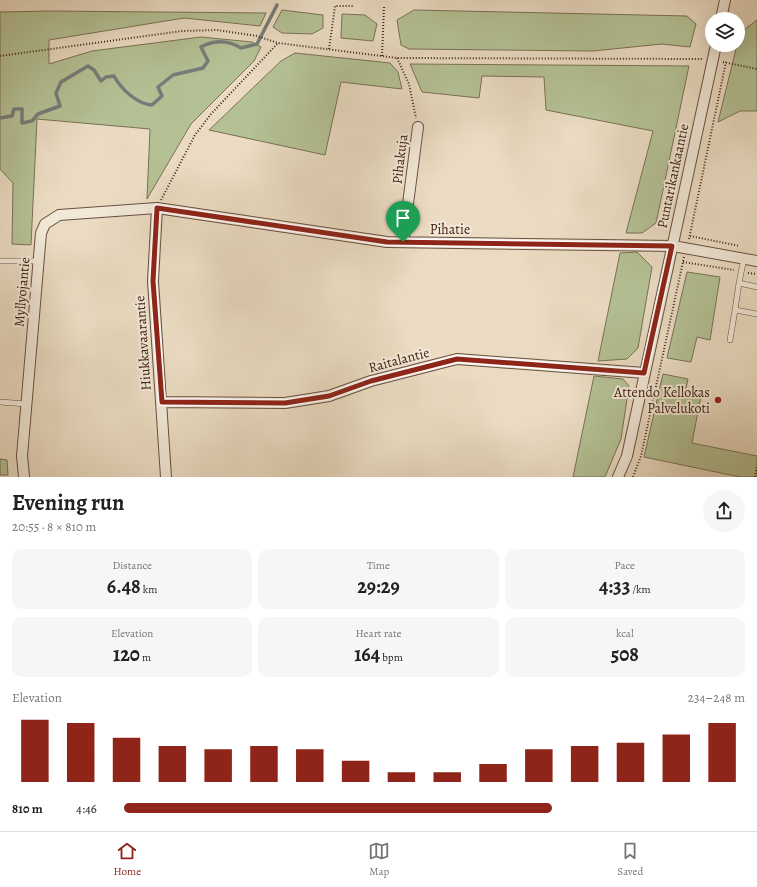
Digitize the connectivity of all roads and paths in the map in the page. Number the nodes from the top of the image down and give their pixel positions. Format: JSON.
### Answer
{"nodes":[{"id":1,"x":725,"y":0,"type":"edge"},
{"id":2,"x":354,"y":6,"type":"dead end"},
{"id":3,"x":384,"y":7,"type":"dead end"},
{"id":4,"x":723,"y":12,"type":"edge"},
{"id":5,"x":278,"y":43,"type":"junction"},
{"id":6,"x":329,"y":49,"type":"junction"},
{"id":7,"x":715,"y":52,"type":"edge"},
{"id":8,"x":0,"y":56,"type":"edge"},
{"id":9,"x":382,"y":56,"type":"junction"},
{"id":10,"x":397,"y":58,"type":"junction"},
{"id":11,"x":713,"y":60,"type":"junction"},
{"id":12,"x":726,"y":62,"type":"junction"},
{"id":13,"x":757,"y":69,"type":"edge"},
{"id":14,"x":418,"y":127,"type":"joint"},
{"id":15,"x":157,"y":208,"type":"junction"},
{"id":16,"x":690,"y":236,"type":"junction"},
{"id":17,"x":403,"y":242,"type":"junction"},
{"id":18,"x":672,"y":246,"type":"junction"},
{"id":19,"x":687,"y":247,"type":"junction"},
{"id":20,"x":742,"y":247,"type":"dead end"},
{"id":21,"x":744,"y":258,"type":"junction"},
{"id":22,"x":0,"y":261,"type":"edge"},
{"id":23,"x":39,"y":261,"type":"junction"},
{"id":24,"x":757,"y":261,"type":"edge"},
{"id":25,"x":683,"y":262,"type":"junction"},
{"id":26,"x":741,"y":272,"type":"junction"},
{"id":27,"x":757,"y":274,"type":"edge"},
{"id":28,"x":739,"y":283,"type":"junction"},
{"id":29,"x":757,"y":286,"type":"edge"},
{"id":30,"x":735,"y":310,"type":"junction"},
{"id":31,"x":757,"y":314,"type":"edge"},
{"id":32,"x":730,"y":340,"type":"dead end"},
{"id":33,"x":644,"y":373,"type":"junction"},
{"id":34,"x":0,"y":402,"type":"edge"},
{"id":35,"x":162,"y":402,"type":"junction"},
{"id":36,"x":27,"y":404,"type":"junction"},
{"id":37,"x":757,"y":465,"type":"edge"},
{"id":38,"x":24,"y":477,"type":"edge"},
{"id":39,"x":166,"y":477,"type":"edge"},
{"id":40,"x":618,"y":477,"type":"edge"},
{"id":41,"x":633,"y":477,"type":"edge"},
{"id":42,"x":755,"y":477,"type":"edge"}],
"edges":[{"from":1,"to":4,"type":"street"},
{"from":2,"to":6,"type":"path"},
{"from":3,"to":9,"type":"path"},
{"from":5,"to":6,"type":"path"},
{"from":5,"to":8,"type":"path"},
{"from":5,"to":15,"type":"path"},
{"from":6,"to":9,"type":"path"},
{"from":7,"to":11,"type":"street","name":"Puntarikankaantie"},
{"from":9,"to":10,"type":"path"},
{"from":10,"to":11,"type":"path"},
{"from":10,"to":14,"type":"path"},
{"from":11,"to":12,"type":"path"},
{"from":11,"to":18,"type":"street","name":"Puntarikankaantie"},
{"from":12,"to":13,"type":"path"},
{"from":12,"to":16,"type":"path"},
{"from":14,"to":17,"type":"street","name":"Pihakuja"},
{"from":15,"to":17,"type":"street","name":"Pihatie"},
{"from":15,"to":23,"type":"street","name":"Myllyojantie"},
{"from":15,"to":35,"type":"street","name":"Hiukkavaarantie"},
{"from":16,"to":19,"type":"path"},
{"from":16,"to":20,"type":"path"},
{"from":17,"to":18,"type":"street","name":"Pihatie"},
{"from":18,"to":19,"type":"street","name":"Pihatie"},
{"from":18,"to":33,"type":"street","name":"Puntarikankaantie"},
{"from":19,"to":21,"type":"street","name":"Pihatie"},
{"from":19,"to":25,"type":"path"},
{"from":21,"to":24,"type":"street","name":"Pihatie"},
{"from":21,"to":26,"type":"lane"},
{"from":22,"to":23,"type":"lane"},
{"from":23,"to":36,"type":"street","name":"Myllyojantie"},
{"from":25,"to":26,"type":"path"},
{"from":25,"to":41,"type":"path"},
{"from":26,"to":27,"type":"path"},
{"from":26,"to":28,"type":"lane"},
{"from":28,"to":29,"type":"lane"},
{"from":28,"to":30,"type":"lane"},
{"from":30,"to":31,"type":"lane"},
{"from":30,"to":32,"type":"lane"},
{"from":33,"to":35,"type":"street","name":"Raitalantie"},
{"from":33,"to":40,"type":"street","name":"Puntarikankaantie"},
{"from":34,"to":36,"type":"lane"},
{"from":35,"to":39,"type":"street","name":"Hiukkavaarantie"},
{"from":36,"to":38,"type":"street","name":"Myllyojantie"},
{"from":37,"to":42,"type":"path"}]}
